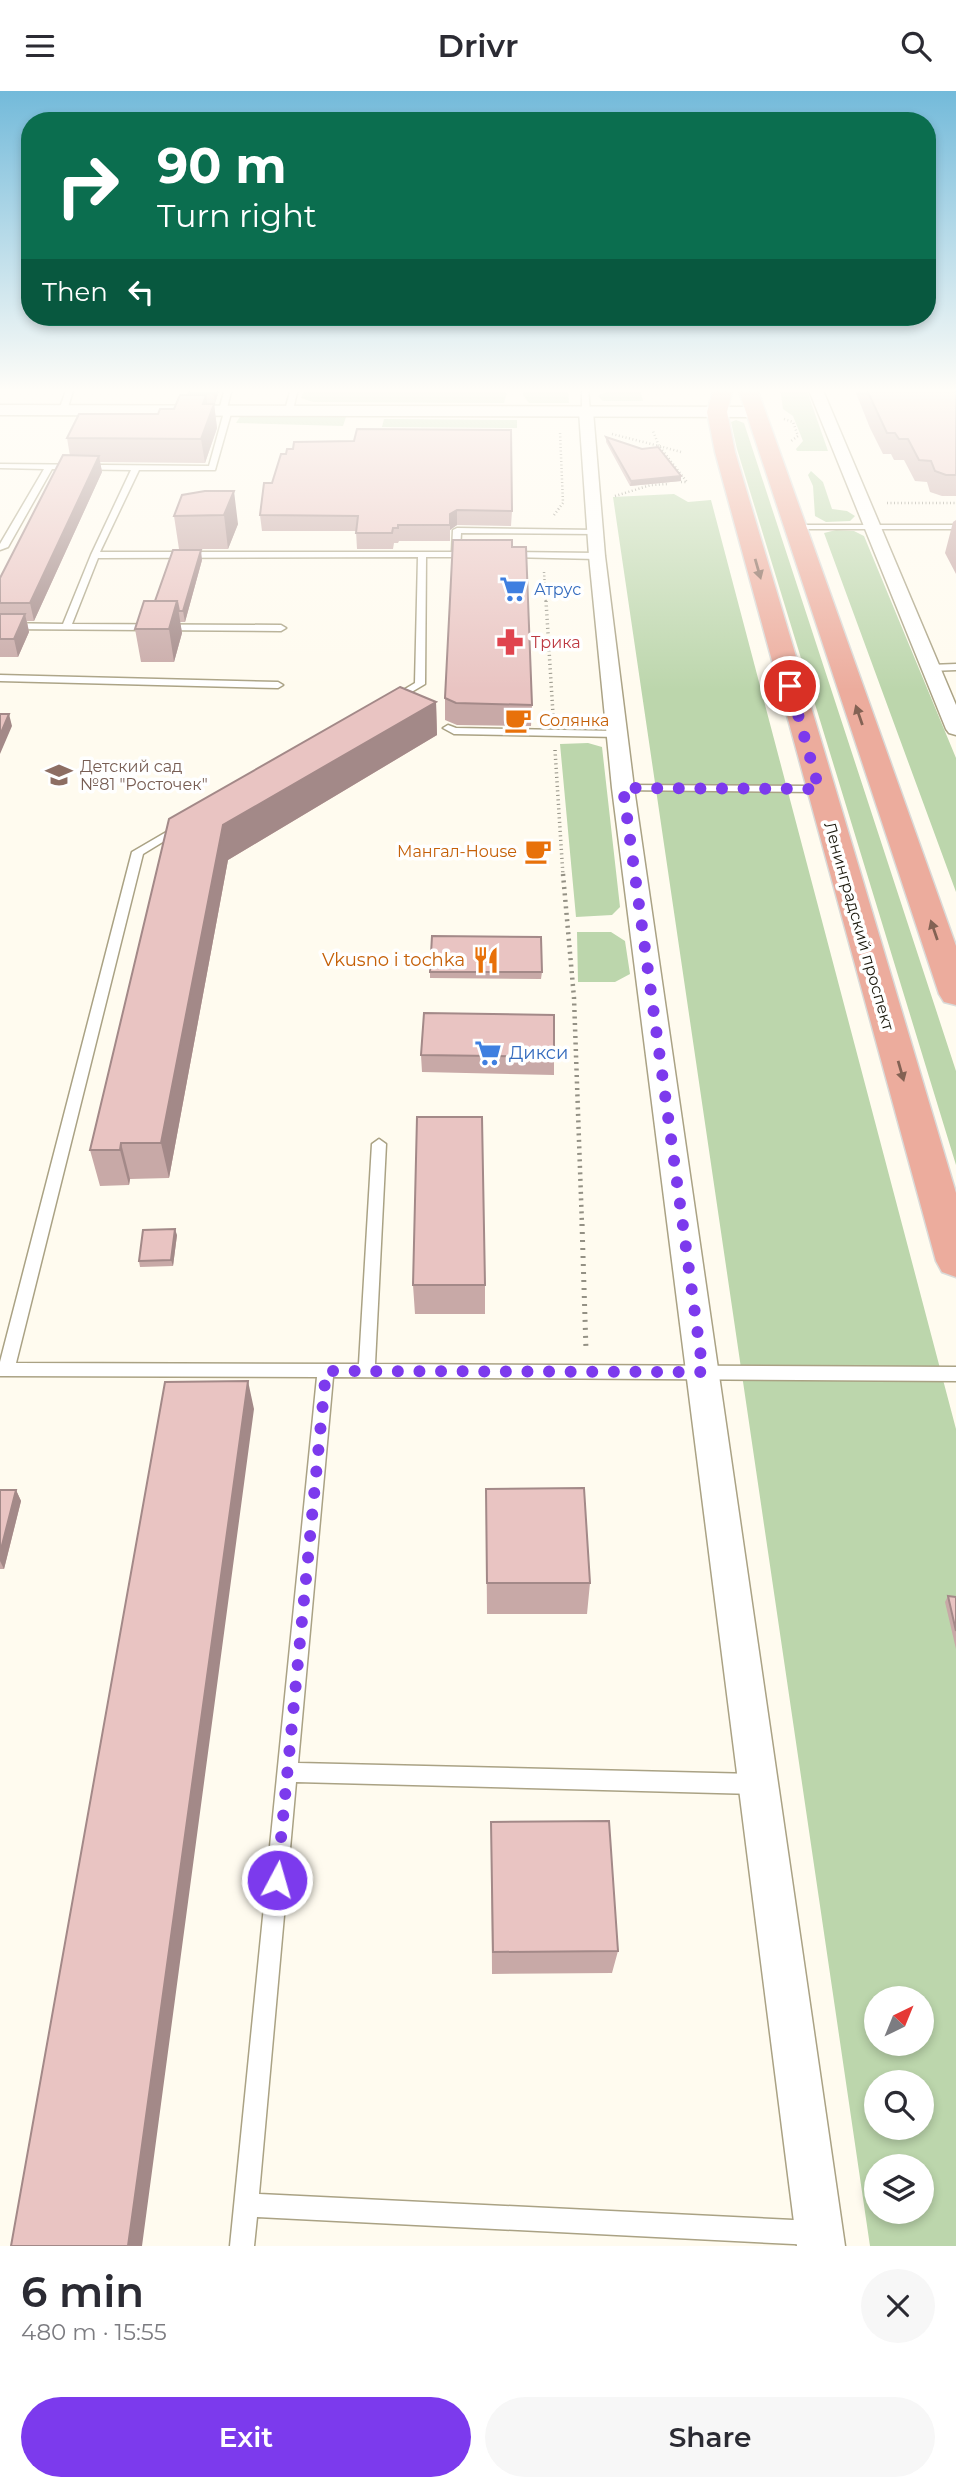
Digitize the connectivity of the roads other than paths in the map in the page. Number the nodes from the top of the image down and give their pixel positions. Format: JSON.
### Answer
{"nodes":[{"id":1,"x":37,"y":489,"type":"edge"},
{"id":2,"x":126,"y":489,"type":"edge"},
{"id":3,"x":593,"y":489,"type":"edge"},
{"id":4,"x":735,"y":489,"type":"edge"},
{"id":5,"x":782,"y":489,"type":"edge"},
{"id":6,"x":856,"y":489,"type":"edge"},
{"id":7,"x":795,"y":527,"type":"junction"},
{"id":8,"x":872,"y":527,"type":"junction"},
{"id":9,"x":956,"y":527,"type":"edge"},
{"id":10,"x":596,"y":530,"type":"junction"},
{"id":11,"x":0,"y":547,"type":"edge"},
{"id":12,"x":422,"y":554,"type":"junction"},
{"id":13,"x":456,"y":554,"type":"junction"},
{"id":14,"x":95,"y":555,"type":"junction"},
{"id":15,"x":0,"y":626,"type":"edge"},
{"id":16,"x":67,"y":626,"type":"junction"},
{"id":17,"x":281,"y":628,"type":"dead end"},
{"id":18,"x":956,"y":667,"type":"edge"},
{"id":19,"x":930,"y":668,"type":"junction"},
{"id":20,"x":0,"y":678,"type":"edge"},
{"id":21,"x":278,"y":685,"type":"dead end"},
{"id":22,"x":380,"y":707,"type":"edge"},
{"id":23,"x":433,"y":721,"type":"edge"},
{"id":24,"x":956,"y":729,"type":"edge"},
{"id":25,"x":618,"y":734,"type":"junction"},
{"id":26,"x":623,"y":788,"type":"junction"},
{"id":27,"x":819,"y":789,"type":"junction"},
{"id":28,"x":195,"y":818,"type":"edge"},
{"id":29,"x":956,"y":994,"type":"edge"},
{"id":30,"x":379,"y":1144,"type":"dead end"},
{"id":31,"x":956,"y":1261,"type":"edge"},
{"id":32,"x":3,"y":1369,"type":"edge"},
{"id":33,"x":326,"y":1371,"type":"junction"},
{"id":34,"x":367,"y":1371,"type":"junction"},
{"id":35,"x":703,"y":1372,"type":"junction"},
{"id":36,"x":956,"y":1374,"type":"edge"},
{"id":37,"x":287,"y":1772,"type":"junction"},
{"id":38,"x":760,"y":1784,"type":"junction"},
{"id":39,"x":246,"y":2205,"type":"junction"},
{"id":40,"x":820,"y":2239,"type":"edge"},
{"id":41,"x":242,"y":2246,"type":"edge"}],
"edges":[{"from":1,"to":11,"type":"lane"},
{"from":2,"to":14,"type":"lane"},
{"from":3,"to":10,"type":"street"},
{"from":4,"to":27,"type":"main road","name":"Ленинградский проспект","one_way":true},
{"from":5,"to":7,"type":"main road"},
{"from":6,"to":8,"type":"street"},
{"from":7,"to":8,"type":"lane"},
{"from":29,"to":7,"type":"main road","one_way":true},
{"from":8,"to":9,"type":"lane"},
{"from":8,"to":19,"type":"street"},
{"from":10,"to":13,"type":"lane"},
{"from":10,"to":13,"type":"lane"},
{"from":10,"to":25,"type":"street"},
{"from":12,"to":13,"type":"lane"},
{"from":12,"to":14,"type":"lane"},
{"from":12,"to":22,"type":"lane"},
{"from":14,"to":16,"type":"lane"},
{"from":15,"to":16,"type":"lane"},
{"from":16,"to":17,"type":"lane"},
{"from":18,"to":19,"type":"lane"},
{"from":19,"to":24,"type":"street"},
{"from":20,"to":21,"type":"lane"},
{"from":23,"to":25,"type":"lane"},
{"from":25,"to":26,"type":"street"},
{"from":26,"to":27,"type":"lane"},
{"from":26,"to":35,"type":"street"},
{"from":27,"to":31,"type":"main road","name":"Ленинградский проспект","one_way":true},
{"from":28,"to":32,"type":"lane"},
{"from":30,"to":34,"type":"lane"},
{"from":32,"to":33,"type":"lane"},
{"from":33,"to":34,"type":"lane"},
{"from":33,"to":37,"type":"lane"},
{"from":34,"to":35,"type":"lane"},
{"from":35,"to":36,"type":"lane"},
{"from":35,"to":38,"type":"street"},
{"from":37,"to":38,"type":"lane"},
{"from":37,"to":39,"type":"lane"},
{"from":38,"to":40,"type":"street"},
{"from":39,"to":40,"type":"lane"},
{"from":39,"to":41,"type":"lane"}]}
